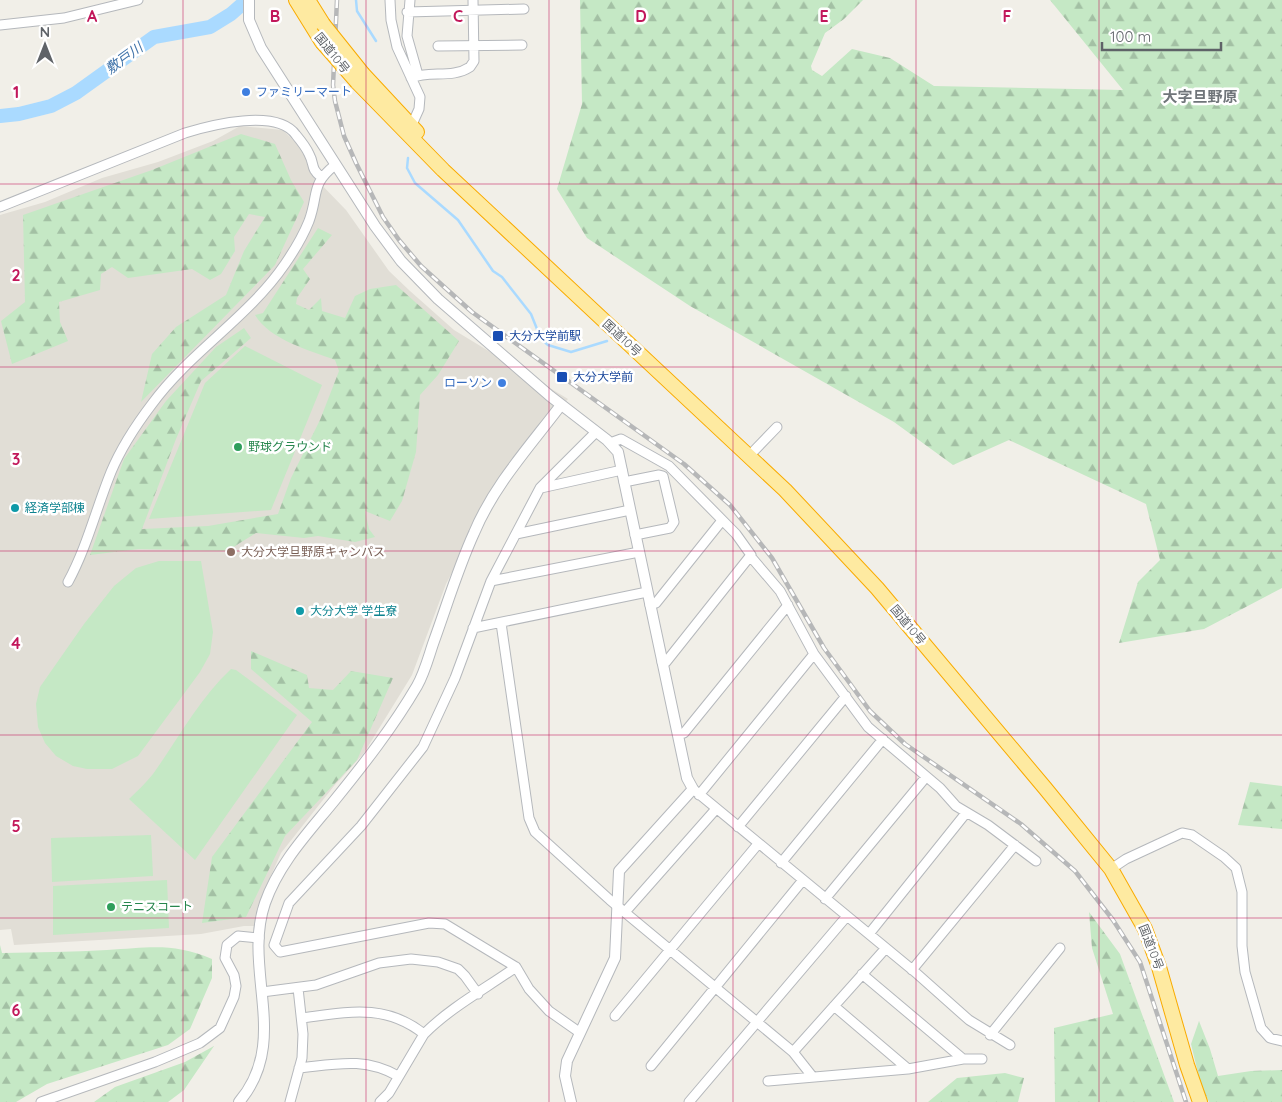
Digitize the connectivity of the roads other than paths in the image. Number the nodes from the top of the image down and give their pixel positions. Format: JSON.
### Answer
{"nodes":[{"id":1,"x":138,"y":0,"type":"edge"},
{"id":2,"x":296,"y":0,"type":"edge"},
{"id":3,"x":308,"y":0,"type":"edge"},
{"id":4,"x":390,"y":0,"type":"edge"},
{"id":5,"x":410,"y":0,"type":"edge"},
{"id":6,"x":473,"y":0,"type":"edge"},
{"id":7,"x":249,"y":2,"type":"edge"},
{"id":8,"x":524,"y":9,"type":"dead end"},
{"id":9,"x":473,"y":10,"type":"junction"},
{"id":10,"x":407,"y":12,"type":"junction"},
{"id":11,"x":0,"y":25,"type":"edge"},
{"id":12,"x":522,"y":45,"type":"dead end"},
{"id":13,"x":438,"y":46,"type":"dead end"},
{"id":14,"x":473,"y":46,"type":"junction"},
{"id":15,"x":414,"y":76,"type":"junction"},
{"id":16,"x":360,"y":78,"type":"junction"},
{"id":17,"x":408,"y":128,"type":"junction"},
{"id":18,"x":335,"y":165,"type":"junction"},
{"id":19,"x":321,"y":177,"type":"junction"},
{"id":20,"x":0,"y":207,"type":"edge"},
{"id":21,"x":561,"y":405,"type":"junction"},
{"id":22,"x":778,"y":427,"type":"dead end"},
{"id":23,"x":596,"y":432,"type":"junction"},
{"id":24,"x":610,"y":442,"type":"junction"},
{"id":25,"x":749,"y":456,"type":"junction"},
{"id":26,"x":622,"y":470,"type":"junction"},
{"id":27,"x":624,"y":482,"type":"junction"},
{"id":28,"x":540,"y":488,"type":"junction"},
{"id":29,"x":630,"y":510,"type":"junction"},
{"id":30,"x":720,"y":523,"type":"dead end"},
{"id":31,"x":516,"y":534,"type":"junction"},
{"id":32,"x":635,"y":535,"type":"junction"},
{"id":33,"x":639,"y":552,"type":"junction"},
{"id":34,"x":751,"y":557,"type":"junction"},
{"id":35,"x":492,"y":581,"type":"junction"},
{"id":36,"x":68,"y":582,"type":"dead end"},
{"id":37,"x":647,"y":592,"type":"junction"},
{"id":38,"x":650,"y":605,"type":"junction"},
{"id":39,"x":788,"y":605,"type":"junction"},
{"id":40,"x":501,"y":623,"type":"junction"},
{"id":41,"x":473,"y":628,"type":"junction"},
{"id":42,"x":814,"y":654,"type":"junction"},
{"id":43,"x":662,"y":662,"type":"junction"},
{"id":44,"x":846,"y":696,"type":"junction"},
{"id":45,"x":678,"y":734,"type":"junction"},
{"id":46,"x":883,"y":739,"type":"junction"},
{"id":47,"x":926,"y":777,"type":"junction"},
{"id":48,"x":696,"y":792,"type":"junction"},
{"id":49,"x":716,"y":809,"type":"junction"},
{"id":50,"x":966,"y":812,"type":"junction"},
{"id":51,"x":738,"y":827,"type":"junction"},
{"id":52,"x":758,"y":844,"type":"junction"},
{"id":53,"x":1015,"y":845,"type":"junction"},
{"id":54,"x":1036,"y":861,"type":"dead end"},
{"id":55,"x":781,"y":862,"type":"junction"},
{"id":56,"x":1111,"y":869,"type":"junction"},
{"id":57,"x":803,"y":880,"type":"junction"},
{"id":58,"x":825,"y":899,"type":"junction"},
{"id":59,"x":616,"y":905,"type":"junction"},
{"id":60,"x":625,"y":912,"type":"junction"},
{"id":61,"x":847,"y":916,"type":"junction"},
{"id":62,"x":868,"y":934,"type":"junction"},
{"id":63,"x":259,"y":938,"type":"junction"},
{"id":64,"x":886,"y":948,"type":"junction"},
{"id":65,"x":1060,"y":948,"type":"dead end"},
{"id":66,"x":670,"y":950,"type":"junction"},
{"id":67,"x":516,"y":967,"type":"junction"},
{"id":68,"x":912,"y":970,"type":"junction"},
{"id":69,"x":862,"y":974,"type":"junction"},
{"id":70,"x":715,"y":987,"type":"junction"},
{"id":71,"x":298,"y":988,"type":"junction"},
{"id":72,"x":262,"y":992,"type":"junction"},
{"id":73,"x":478,"y":994,"type":"junction"},
{"id":74,"x":834,"y":1006,"type":"junction"},
{"id":75,"x":615,"y":1016,"type":"dead end"},
{"id":76,"x":302,"y":1018,"type":"junction"},
{"id":77,"x":757,"y":1022,"type":"junction"},
{"id":78,"x":579,"y":1032,"type":"junction"},
{"id":79,"x":424,"y":1034,"type":"junction"},
{"id":80,"x":990,"y":1035,"type":"junction"},
{"id":81,"x":1282,"y":1041,"type":"edge"},
{"id":82,"x":1010,"y":1045,"type":"dead end"},
{"id":83,"x":793,"y":1052,"type":"junction"},
{"id":84,"x":982,"y":1058,"type":"dead end"},
{"id":85,"x":963,"y":1059,"type":"junction"},
{"id":86,"x":651,"y":1066,"type":"dead end"},
{"id":87,"x":300,"y":1068,"type":"junction"},
{"id":88,"x":908,"y":1070,"type":"junction"},
{"id":89,"x":398,"y":1076,"type":"junction"},
{"id":90,"x":812,"y":1076,"type":"junction"},
{"id":91,"x":768,"y":1082,"type":"dead end"},
{"id":92,"x":40,"y":1102,"type":"edge"},
{"id":93,"x":239,"y":1102,"type":"edge"},
{"id":94,"x":290,"y":1102,"type":"edge"},
{"id":95,"x":380,"y":1102,"type":"edge"},
{"id":96,"x":571,"y":1102,"type":"edge"},
{"id":97,"x":690,"y":1102,"type":"edge"},
{"id":98,"x":1200,"y":1102,"type":"edge"}],
"edges":[{"from":1,"to":11,"type":"street"},
{"from":2,"to":16,"type":"highway","name":"国道10号","bridge":true},
{"from":3,"to":16,"type":"highway","name":"国道10号","bridge":true},
{"from":4,"to":15,"type":"street"},
{"from":5,"to":10,"type":"street"},
{"from":6,"to":9,"type":"street"},
{"from":7,"to":18,"type":"street"},
{"from":8,"to":9,"type":"street"},
{"from":9,"to":10,"type":"street"},
{"from":9,"to":14,"type":"street"},
{"from":10,"to":15,"type":"street"},
{"from":12,"to":14,"type":"street"},
{"from":13,"to":14,"type":"street"},
{"from":14,"to":15,"type":"street"},
{"from":15,"to":17,"type":"street"},
{"from":16,"to":17,"type":"highway","name":"国道10号"},
{"from":17,"to":25,"type":"highway","name":"国道10号"},
{"from":18,"to":19,"type":"street"},
{"from":18,"to":21,"type":"street"},
{"from":19,"to":20,"type":"street"},
{"from":19,"to":36,"type":"street"},
{"from":21,"to":23,"type":"street"},
{"from":21,"to":63,"type":"street"},
{"from":22,"to":25,"type":"street"},
{"from":23,"to":24,"type":"street"},
{"from":23,"to":28,"type":"street"},
{"from":24,"to":26,"type":"street"},
{"from":24,"to":34,"type":"street"},
{"from":25,"to":56,"type":"highway","name":"国道10号"},
{"from":26,"to":27,"type":"street"},
{"from":26,"to":28,"type":"street"},
{"from":27,"to":29,"type":"street"},
{"from":27,"to":32,"type":"street"},
{"from":28,"to":31,"type":"street"},
{"from":29,"to":31,"type":"street"},
{"from":29,"to":32,"type":"street"},
{"from":30,"to":38,"type":"street"},
{"from":31,"to":35,"type":"street"},
{"from":32,"to":33,"type":"street"},
{"from":33,"to":35,"type":"street"},
{"from":33,"to":37,"type":"street"},
{"from":34,"to":39,"type":"street"},
{"from":34,"to":43,"type":"street"},
{"from":35,"to":41,"type":"street"},
{"from":37,"to":38,"type":"street"},
{"from":37,"to":40,"type":"street"},
{"from":38,"to":43,"type":"street"},
{"from":39,"to":42,"type":"street"},
{"from":39,"to":45,"type":"street"},
{"from":40,"to":41,"type":"street"},
{"from":40,"to":59,"type":"street"},
{"from":41,"to":67,"type":"street"},
{"from":42,"to":44,"type":"street"},
{"from":42,"to":48,"type":"street"},
{"from":43,"to":45,"type":"street"},
{"from":44,"to":46,"type":"street"},
{"from":44,"to":51,"type":"street"},
{"from":45,"to":48,"type":"street"},
{"from":46,"to":47,"type":"street"},
{"from":46,"to":55,"type":"street"},
{"from":47,"to":50,"type":"street"},
{"from":47,"to":58,"type":"street"},
{"from":48,"to":49,"type":"street"},
{"from":48,"to":59,"type":"street"},
{"from":49,"to":51,"type":"street"},
{"from":49,"to":60,"type":"street"},
{"from":50,"to":53,"type":"street"},
{"from":50,"to":62,"type":"street"},
{"from":51,"to":52,"type":"street"},
{"from":52,"to":55,"type":"street"},
{"from":52,"to":66,"type":"street"},
{"from":53,"to":54,"type":"street"},
{"from":53,"to":68,"type":"street"},
{"from":55,"to":57,"type":"street"},
{"from":56,"to":81,"type":"street"},
{"from":56,"to":98,"type":"highway","name":"国道10号"},
{"from":57,"to":58,"type":"street"},
{"from":57,"to":70,"type":"street"},
{"from":58,"to":61,"type":"street"},
{"from":59,"to":60,"type":"street"},
{"from":59,"to":78,"type":"street"},
{"from":60,"to":66,"type":"street"},
{"from":61,"to":62,"type":"street"},
{"from":61,"to":77,"type":"street"},
{"from":62,"to":64,"type":"street"},
{"from":63,"to":72,"type":"street"},
{"from":63,"to":92,"type":"street"},
{"from":64,"to":68,"type":"street"},
{"from":64,"to":69,"type":"street"},
{"from":65,"to":80,"type":"street"},
{"from":66,"to":70,"type":"street"},
{"from":66,"to":75,"type":"street"},
{"from":67,"to":73,"type":"street"},
{"from":67,"to":78,"type":"street"},
{"from":68,"to":80,"type":"street"},
{"from":69,"to":74,"type":"street"},
{"from":69,"to":85,"type":"street"},
{"from":70,"to":77,"type":"street"},
{"from":70,"to":86,"type":"street"},
{"from":71,"to":72,"type":"street"},
{"from":71,"to":73,"type":"street"},
{"from":71,"to":76,"type":"street"},
{"from":72,"to":93,"type":"street"},
{"from":73,"to":79,"type":"street"},
{"from":74,"to":83,"type":"street"},
{"from":74,"to":88,"type":"street"},
{"from":76,"to":79,"type":"street"},
{"from":76,"to":87,"type":"street"},
{"from":77,"to":83,"type":"street"},
{"from":77,"to":97,"type":"street"},
{"from":78,"to":96,"type":"street"},
{"from":79,"to":89,"type":"street"},
{"from":80,"to":82,"type":"street"},
{"from":83,"to":90,"type":"street"},
{"from":84,"to":85,"type":"street"},
{"from":85,"to":88,"type":"street"},
{"from":87,"to":89,"type":"street"},
{"from":87,"to":94,"type":"street"},
{"from":88,"to":90,"type":"street"},
{"from":89,"to":95,"type":"street"},
{"from":90,"to":91,"type":"street"}]}
